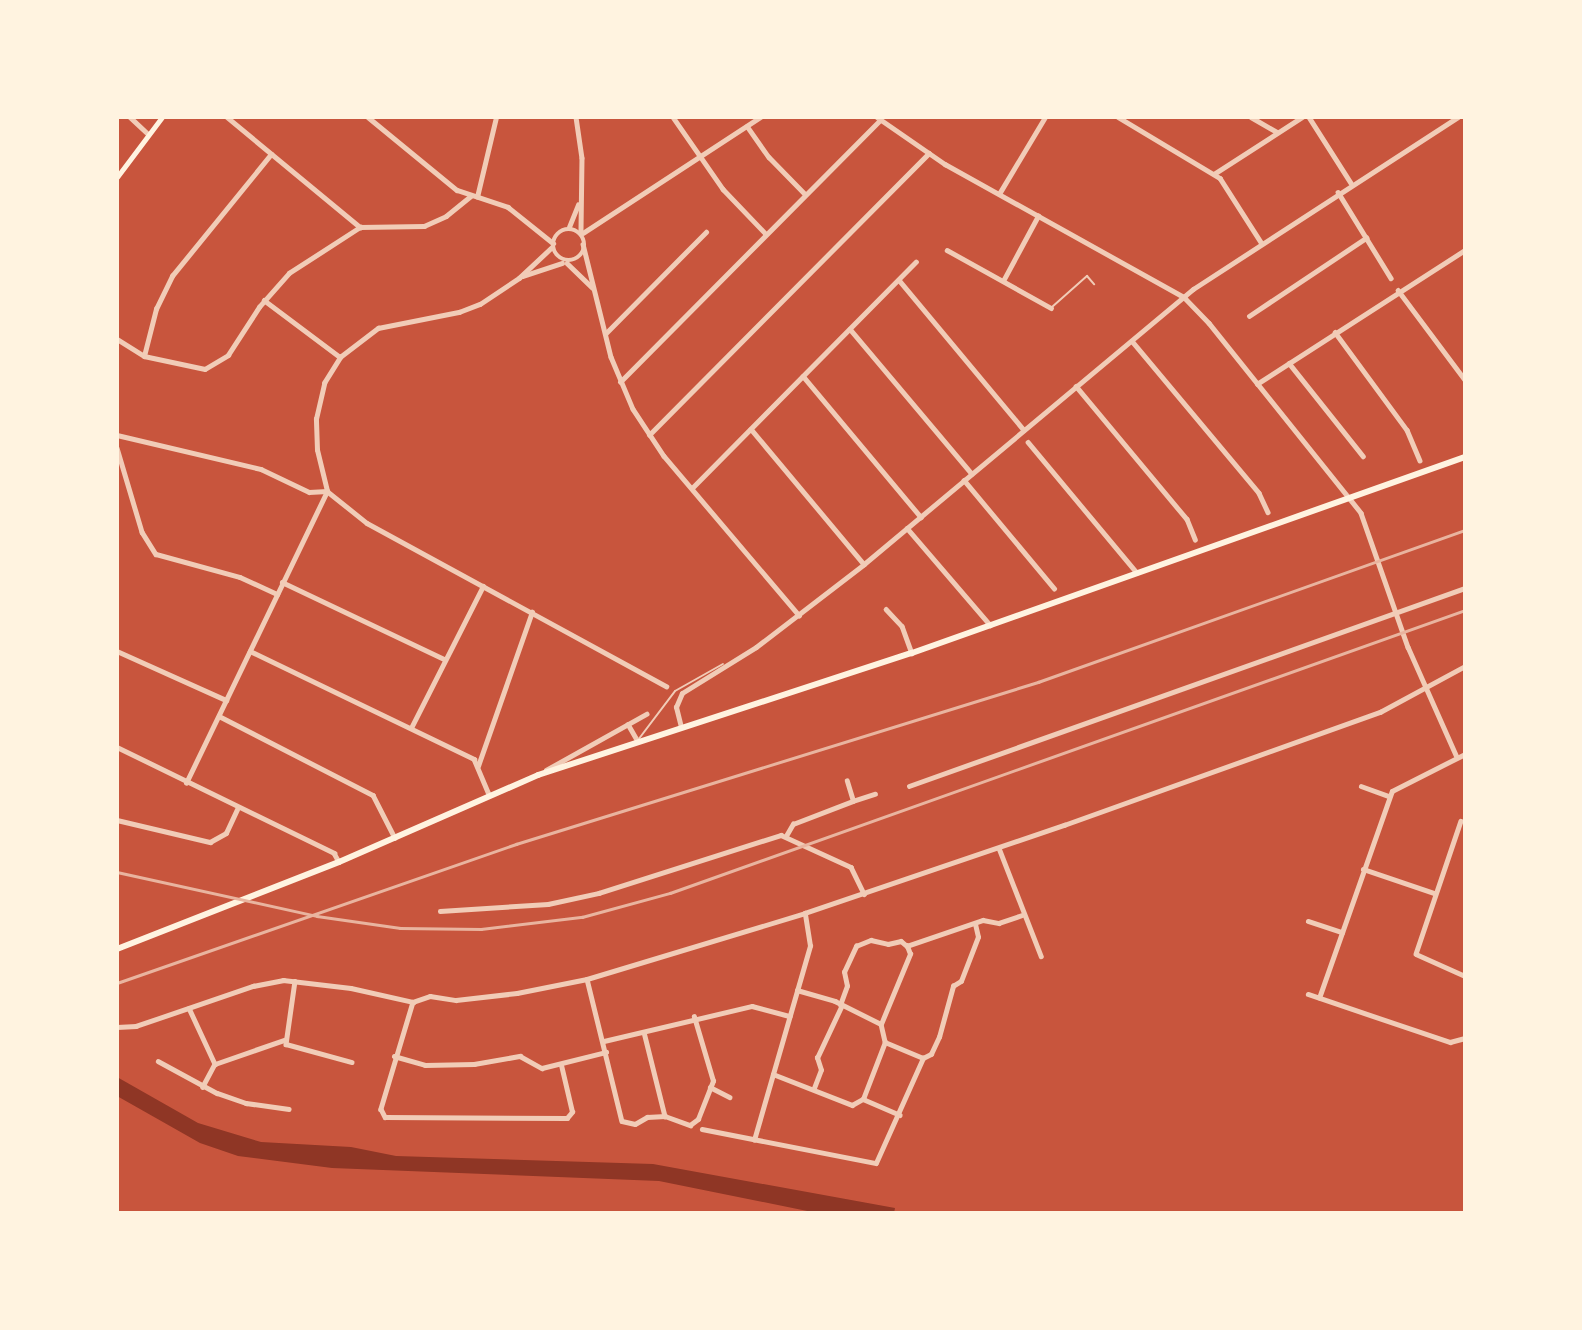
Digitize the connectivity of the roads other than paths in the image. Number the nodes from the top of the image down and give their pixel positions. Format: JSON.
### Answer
{"nodes":[{"id":1,"x":130,"y":117,"type":"edge"},
{"id":2,"x":162,"y":117,"type":"edge"},
{"id":3,"x":227,"y":117,"type":"edge"},
{"id":4,"x":368,"y":117,"type":"edge"},
{"id":5,"x":496,"y":117,"type":"edge"},
{"id":6,"x":576,"y":117,"type":"edge"},
{"id":7,"x":673,"y":117,"type":"edge"},
{"id":8,"x":760,"y":117,"type":"edge"},
{"id":9,"x":1045,"y":117,"type":"edge"},
{"id":10,"x":1118,"y":117,"type":"edge"},
{"id":11,"x":1251,"y":117,"type":"edge"},
{"id":12,"x":1302,"y":117,"type":"edge"},
{"id":13,"x":1309,"y":117,"type":"edge"},
{"id":14,"x":1458,"y":117,"type":"edge"},
{"id":15,"x":879,"y":118,"type":"edge"},
{"id":16,"x":747,"y":126,"type":"junction"},
{"id":17,"x":1277,"y":132,"type":"junction"},
{"id":18,"x":147,"y":134,"type":"junction"},
{"id":19,"x":929,"y":153,"type":"junction"},
{"id":20,"x":271,"y":154,"type":"junction"},
{"id":21,"x":699,"y":157,"type":"junction"},
{"id":22,"x":1214,"y":174,"type":"junction"},
{"id":23,"x":117,"y":177,"type":"edge"},
{"id":24,"x":1352,"y":183,"type":"junction"},
{"id":25,"x":1338,"y":192,"type":"junction"},
{"id":26,"x":806,"y":194,"type":"junction"},
{"id":27,"x":999,"y":194,"type":"junction"},
{"id":28,"x":474,"y":196,"type":"junction"},
{"id":29,"x":579,"y":203,"type":"junction"},
{"id":30,"x":1038,"y":216,"type":"junction"},
{"id":31,"x":360,"y":227,"type":"junction"},
{"id":32,"x":569,"y":227,"type":"junction"},
{"id":33,"x":582,"y":232,"type":"junction"},
{"id":34,"x":706,"y":232,"type":"dead end"},
{"id":35,"x":766,"y":233,"type":"junction"},
{"id":36,"x":1366,"y":238,"type":"junction"},
{"id":37,"x":1261,"y":242,"type":"junction"},
{"id":38,"x":583,"y":244,"type":"junction"},
{"id":39,"x":552,"y":245,"type":"junction"},
{"id":40,"x":947,"y":250,"type":"dead end"},
{"id":41,"x":1465,"y":250,"type":"edge"},
{"id":42,"x":916,"y":262,"type":"dead end"},
{"id":43,"x":565,"y":263,"type":"junction"},
{"id":44,"x":519,"y":278,"type":"junction"},
{"id":45,"x":1391,"y":278,"type":"dead end"},
{"id":46,"x":899,"y":280,"type":"junction"},
{"id":47,"x":1003,"y":281,"type":"junction"},
{"id":48,"x":1094,"y":284,"type":"dead end"},
{"id":49,"x":1398,"y":290,"type":"junction"},
{"id":50,"x":1184,"y":296,"type":"junction"},
{"id":51,"x":264,"y":300,"type":"junction"},
{"id":52,"x":599,"y":308,"type":"junction"},
{"id":53,"x":1051,"y":308,"type":"joint"},
{"id":54,"x":1249,"y":316,"type":"dead end"},
{"id":55,"x":850,"y":329,"type":"junction"},
{"id":56,"x":1335,"y":332,"type":"junction"},
{"id":57,"x":605,"y":334,"type":"junction"},
{"id":58,"x":117,"y":339,"type":"edge"},
{"id":59,"x":1132,"y":341,"type":"junction"},
{"id":60,"x":144,"y":356,"type":"junction"},
{"id":61,"x":340,"y":357,"type":"junction"},
{"id":62,"x":1289,"y":363,"type":"junction"},
{"id":63,"x":803,"y":376,"type":"junction"},
{"id":64,"x":1465,"y":380,"type":"edge"},
{"id":65,"x":620,"y":382,"type":"junction"},
{"id":66,"x":1257,"y":384,"type":"junction"},
{"id":67,"x":1076,"y":386,"type":"junction"},
{"id":68,"x":751,"y":429,"type":"junction"},
{"id":69,"x":1024,"y":430,"type":"junction"},
{"id":70,"x":117,"y":435,"type":"edge"},
{"id":71,"x":649,"y":435,"type":"junction"},
{"id":72,"x":1028,"y":442,"type":"dead end"},
{"id":73,"x":117,"y":449,"type":"edge"},
{"id":74,"x":1363,"y":456,"type":"dead end"},
{"id":75,"x":1465,"y":457,"type":"edge"},
{"id":76,"x":1420,"y":460,"type":"dead end"},
{"id":77,"x":972,"y":474,"type":"junction"},
{"id":78,"x":964,"y":480,"type":"junction"},
{"id":79,"x":692,"y":488,"type":"junction"},
{"id":80,"x":327,"y":491,"type":"junction"},
{"id":81,"x":1350,"y":498,"type":"junction"},
{"id":82,"x":1268,"y":513,"type":"dead end"},
{"id":83,"x":921,"y":517,"type":"junction"},
{"id":84,"x":907,"y":528,"type":"junction"},
{"id":85,"x":1195,"y":539,"type":"dead end"},
{"id":86,"x":864,"y":564,"type":"junction"},
{"id":87,"x":1137,"y":573,"type":"junction"},
{"id":88,"x":282,"y":582,"type":"junction"},
{"id":89,"x":484,"y":586,"type":"junction"},
{"id":90,"x":1465,"y":587,"type":"edge"},
{"id":91,"x":1054,"y":588,"type":"dead end"},
{"id":92,"x":277,"y":594,"type":"junction"},
{"id":93,"x":886,"y":609,"type":"dead end"},
{"id":94,"x":532,"y":612,"type":"junction"},
{"id":95,"x":1396,"y":612,"type":"junction"},
{"id":96,"x":799,"y":616,"type":"junction"},
{"id":97,"x":990,"y":625,"type":"junction"},
{"id":98,"x":117,"y":651,"type":"edge"},
{"id":99,"x":250,"y":651,"type":"junction"},
{"id":100,"x":912,"y":653,"type":"junction"},
{"id":101,"x":1241,"y":657,"type":"dead end"},
{"id":102,"x":444,"y":659,"type":"junction"},
{"id":103,"x":732,"y":663,"type":"junction"},
{"id":104,"x":1245,"y":666,"type":"junction"},
{"id":105,"x":1465,"y":666,"type":"edge"},
{"id":106,"x":666,"y":686,"type":"dead end"},
{"id":107,"x":1425,"y":687,"type":"junction"},
{"id":108,"x":226,"y":701,"type":"junction"},
{"id":109,"x":1083,"y":713,"type":"dead end"},
{"id":110,"x":646,"y":714,"type":"dead end"},
{"id":111,"x":219,"y":716,"type":"junction"},
{"id":112,"x":1087,"y":722,"type":"junction"},
{"id":113,"x":628,"y":724,"type":"junction"},
{"id":114,"x":681,"y":727,"type":"junction"},
{"id":115,"x":411,"y":728,"type":"junction"},
{"id":116,"x":638,"y":741,"type":"junction"},
{"id":117,"x":117,"y":747,"type":"edge"},
{"id":118,"x":1465,"y":754,"type":"edge"},
{"id":119,"x":1457,"y":757,"type":"junction"},
{"id":120,"x":478,"y":766,"type":"junction"},
{"id":121,"x":932,"y":768,"type":"dead end"},
{"id":122,"x":538,"y":775,"type":"junction"},
{"id":123,"x":935,"y":776,"type":"junction"},
{"id":124,"x":847,"y":781,"type":"dead end"},
{"id":125,"x":186,"y":783,"type":"junction"},
{"id":126,"x":909,"y":786,"type":"dead end"},
{"id":127,"x":1361,"y":786,"type":"dead end"},
{"id":128,"x":875,"y":794,"type":"dead end"},
{"id":129,"x":489,"y":795,"type":"junction"},
{"id":130,"x":1389,"y":796,"type":"junction"},
{"id":131,"x":853,"y":801,"type":"junction"},
{"id":132,"x":237,"y":809,"type":"junction"},
{"id":133,"x":117,"y":820,"type":"edge"},
{"id":134,"x":1461,"y":821,"type":"dead end"},
{"id":135,"x":786,"y":836,"type":"junction"},
{"id":136,"x":394,"y":838,"type":"junction"},
{"id":137,"x":999,"y":848,"type":"junction"},
{"id":138,"x":339,"y":862,"type":"junction"},
{"id":139,"x":1363,"y":869,"type":"junction"},
{"id":140,"x":1434,"y":893,"type":"junction"},
{"id":141,"x":864,"y":894,"type":"junction"},
{"id":142,"x":440,"y":911,"type":"dead end"},
{"id":143,"x":805,"y":913,"type":"junction"},
{"id":144,"x":1022,"y":915,"type":"junction"},
{"id":145,"x":1308,"y":920,"type":"dead end"},
{"id":146,"x":975,"y":923,"type":"junction"},
{"id":147,"x":1342,"y":932,"type":"junction"},
{"id":148,"x":907,"y":946,"type":"junction"},
{"id":149,"x":117,"y":949,"type":"edge"},
{"id":150,"x":1041,"y":957,"type":"dead end"},
{"id":151,"x":1465,"y":976,"type":"edge"},
{"id":152,"x":587,"y":979,"type":"junction"},
{"id":153,"x":295,"y":981,"type":"junction"},
{"id":154,"x":797,"y":990,"type":"junction"},
{"id":155,"x":1308,"y":994,"type":"dead end"},
{"id":156,"x":1319,"y":998,"type":"junction"},
{"id":157,"x":412,"y":1002,"type":"junction"},
{"id":158,"x":841,"y":1006,"type":"junction"},
{"id":159,"x":189,"y":1008,"type":"junction"},
{"id":160,"x":790,"y":1016,"type":"junction"},
{"id":161,"x":694,"y":1017,"type":"junction"},
{"id":162,"x":881,"y":1024,"type":"junction"},
{"id":163,"x":117,"y":1027,"type":"edge"},
{"id":164,"x":645,"y":1032,"type":"junction"},
{"id":165,"x":1465,"y":1038,"type":"edge"},
{"id":166,"x":284,"y":1040,"type":"junction"},
{"id":167,"x":604,"y":1041,"type":"junction"},
{"id":168,"x":886,"y":1042,"type":"junction"},
{"id":169,"x":606,"y":1052,"type":"junction"},
{"id":170,"x":394,"y":1056,"type":"junction"},
{"id":171,"x":923,"y":1058,"type":"junction"},
{"id":172,"x":158,"y":1061,"type":"dead end"},
{"id":173,"x":352,"y":1062,"type":"dead end"},
{"id":174,"x":215,"y":1064,"type":"junction"},
{"id":175,"x":561,"y":1065,"type":"junction"},
{"id":176,"x":773,"y":1074,"type":"junction"},
{"id":177,"x":203,"y":1087,"type":"junction"},
{"id":178,"x":710,"y":1087,"type":"junction"},
{"id":179,"x":814,"y":1088,"type":"junction"},
{"id":180,"x":730,"y":1097,"type":"dead end"},
{"id":181,"x":863,"y":1099,"type":"junction"},
{"id":182,"x":289,"y":1109,"type":"dead end"},
{"id":183,"x":901,"y":1115,"type":"junction"},
{"id":184,"x":665,"y":1116,"type":"junction"},
{"id":185,"x":702,"y":1129,"type":"dead end"},
{"id":186,"x":754,"y":1140,"type":"junction"}],
"edges":[{"from":1,"to":18,"type":"street"},
{"from":2,"to":18,"type":"main road"},
{"from":3,"to":20,"type":"street"},
{"from":4,"to":28,"type":"street"},
{"from":5,"to":28,"type":"street"},
{"from":6,"to":29,"type":"street"},
{"from":7,"to":21,"type":"street"},
{"from":8,"to":16,"type":"street"},
{"from":9,"to":27,"type":"street"},
{"from":10,"to":22,"type":"street"},
{"from":11,"to":17,"type":"street"},
{"from":12,"to":17,"type":"street"},
{"from":13,"to":24,"type":"street"},
{"from":14,"to":24,"type":"street"},
{"from":15,"to":19,"type":"street"},
{"from":15,"to":26,"type":"street"},
{"from":16,"to":21,"type":"street"},
{"from":16,"to":26,"type":"street"},
{"from":17,"to":22,"type":"street"},
{"from":18,"to":23,"type":"main road"},
{"from":19,"to":27,"type":"street"},
{"from":19,"to":71,"type":"street"},
{"from":20,"to":31,"type":"street"},
{"from":20,"to":60,"type":"street"},
{"from":21,"to":33,"type":"street"},
{"from":21,"to":35,"type":"street"},
{"from":22,"to":37,"type":"street"},
{"from":24,"to":25,"type":"street"},
{"from":25,"to":36,"type":"street"},
{"from":25,"to":37,"type":"street"},
{"from":26,"to":35,"type":"street"},
{"from":27,"to":30,"type":"street"},
{"from":28,"to":31,"type":"street"},
{"from":28,"to":39,"type":"street"},
{"from":29,"to":32,"type":"street"},
{"from":29,"to":33,"type":"street"},
{"from":30,"to":47,"type":"street"},
{"from":30,"to":50,"type":"street"},
{"from":31,"to":51,"type":"street"},
{"from":32,"to":33,"type":"street"},
{"from":32,"to":39,"type":"street"},
{"from":33,"to":38,"type":"street"},
{"from":34,"to":57,"type":"street"},
{"from":35,"to":65,"type":"street"},
{"from":36,"to":45,"type":"street"},
{"from":36,"to":54,"type":"street"},
{"from":37,"to":50,"type":"street"},
{"from":38,"to":43,"type":"street"},
{"from":38,"to":52,"type":"street"},
{"from":39,"to":43,"type":"street"},
{"from":39,"to":44,"type":"street"},
{"from":40,"to":47,"type":"street"},
{"from":41,"to":49,"type":"street"},
{"from":42,"to":46,"type":"street"},
{"from":43,"to":44,"type":"street"},
{"from":43,"to":52,"type":"street"},
{"from":44,"to":61,"type":"street"},
{"from":46,"to":55,"type":"street"},
{"from":46,"to":69,"type":"street"},
{"from":47,"to":53,"type":"street"},
{"from":48,"to":53,"type":"lane"},
{"from":49,"to":56,"type":"street"},
{"from":49,"to":64,"type":"street"},
{"from":50,"to":59,"type":"street"},
{"from":50,"to":66,"type":"street"},
{"from":51,"to":60,"type":"street"},
{"from":51,"to":61,"type":"street"},
{"from":52,"to":57,"type":"street"},
{"from":55,"to":63,"type":"street"},
{"from":55,"to":77,"type":"street"},
{"from":56,"to":62,"type":"street"},
{"from":56,"to":76,"type":"street"},
{"from":57,"to":65,"type":"street"},
{"from":58,"to":60,"type":"street"},
{"from":59,"to":67,"type":"street"},
{"from":59,"to":82,"type":"street"},
{"from":61,"to":80,"type":"street"},
{"from":62,"to":66,"type":"street"},
{"from":62,"to":74,"type":"street"},
{"from":63,"to":68,"type":"street"},
{"from":63,"to":83,"type":"street"},
{"from":65,"to":71,"type":"street"},
{"from":66,"to":81,"type":"street"},
{"from":67,"to":69,"type":"street"},
{"from":67,"to":85,"type":"street"},
{"from":68,"to":79,"type":"street"},
{"from":68,"to":86,"type":"street"},
{"from":69,"to":77,"type":"street"},
{"from":70,"to":80,"type":"street"},
{"from":71,"to":79,"type":"street"},
{"from":72,"to":87,"type":"street"},
{"from":73,"to":92,"type":"street"},
{"from":75,"to":81,"type":"main road"},
{"from":77,"to":78,"type":"street"},
{"from":78,"to":83,"type":"street"},
{"from":78,"to":91,"type":"street"},
{"from":79,"to":96,"type":"street"},
{"from":80,"to":88,"type":"street"},
{"from":80,"to":89,"type":"street"},
{"from":81,"to":87,"type":"main road"},
{"from":81,"to":95,"type":"street"},
{"from":83,"to":84,"type":"street"},
{"from":84,"to":86,"type":"street"},
{"from":84,"to":97,"type":"street"},
{"from":86,"to":96,"type":"street"},
{"from":87,"to":97,"type":"main road"},
{"from":88,"to":92,"type":"street"},
{"from":88,"to":102,"type":"street"},
{"from":89,"to":94,"type":"street"},
{"from":89,"to":102,"type":"street"},
{"from":90,"to":95,"type":"street"},
{"from":92,"to":99,"type":"street"},
{"from":93,"to":100,"type":"street"},
{"from":94,"to":106,"type":"street"},
{"from":94,"to":120,"type":"street"},
{"from":95,"to":104,"type":"street"},
{"from":95,"to":107,"type":"street"},
{"from":96,"to":103,"type":"street"},
{"from":97,"to":100,"type":"main road"},
{"from":98,"to":108,"type":"street"},
{"from":99,"to":108,"type":"street"},
{"from":99,"to":115,"type":"street"},
{"from":100,"to":114,"type":"main road"},
{"from":101,"to":104,"type":"street"},
{"from":102,"to":115,"type":"street"},
{"from":103,"to":114,"type":"street"},
{"from":103,"to":116,"type":"lane"},
{"from":104,"to":112,"type":"street"},
{"from":105,"to":107,"type":"street"},
{"from":107,"to":119,"type":"street"},
{"from":107,"to":137,"type":"street"},
{"from":108,"to":111,"type":"street"},
{"from":109,"to":112,"type":"street"},
{"from":110,"to":113,"type":"street"},
{"from":111,"to":125,"type":"street"},
{"from":111,"to":136,"type":"street"},
{"from":112,"to":123,"type":"street"},
{"from":113,"to":116,"type":"street"},
{"from":113,"to":122,"type":"street"},
{"from":114,"to":116,"type":"main road"},
{"from":115,"to":120,"type":"street"},
{"from":116,"to":122,"type":"main road"},
{"from":117,"to":125,"type":"street"},
{"from":118,"to":119,"type":"street"},
{"from":119,"to":130,"type":"street"},
{"from":120,"to":129,"type":"street"},
{"from":121,"to":123,"type":"street"},
{"from":122,"to":129,"type":"main road"},
{"from":123,"to":126,"type":"street"},
{"from":124,"to":131,"type":"street"},
{"from":125,"to":132,"type":"street"},
{"from":127,"to":130,"type":"street"},
{"from":128,"to":131,"type":"street"},
{"from":129,"to":136,"type":"main road"},
{"from":130,"to":139,"type":"street"},
{"from":131,"to":135,"type":"street"},
{"from":132,"to":133,"type":"street"},
{"from":132,"to":138,"type":"street"},
{"from":134,"to":140,"type":"street"},
{"from":135,"to":141,"type":"street"},
{"from":135,"to":142,"type":"street"},
{"from":136,"to":138,"type":"main road"},
{"from":137,"to":141,"type":"street"},
{"from":137,"to":144,"type":"street"},
{"from":138,"to":149,"type":"main road"},
{"from":139,"to":140,"type":"street"},
{"from":139,"to":147,"type":"street"},
{"from":140,"to":151,"type":"street"},
{"from":141,"to":143,"type":"street"},
{"from":143,"to":152,"type":"street"},
{"from":143,"to":154,"type":"street"},
{"from":144,"to":146,"type":"street"},
{"from":144,"to":150,"type":"street"},
{"from":145,"to":147,"type":"street"},
{"from":146,"to":148,"type":"street"},
{"from":146,"to":171,"type":"street"},
{"from":147,"to":156,"type":"street"},
{"from":148,"to":158,"type":"street"},
{"from":148,"to":162,"type":"street"},
{"from":152,"to":157,"type":"street"},
{"from":152,"to":167,"type":"street"},
{"from":153,"to":157,"type":"street"},
{"from":153,"to":159,"type":"street"},
{"from":153,"to":166,"type":"street"},
{"from":154,"to":158,"type":"street"},
{"from":154,"to":160,"type":"street"},
{"from":155,"to":156,"type":"street"},
{"from":156,"to":165,"type":"street"},
{"from":157,"to":170,"type":"street"},
{"from":158,"to":162,"type":"street"},
{"from":158,"to":179,"type":"street"},
{"from":159,"to":163,"type":"street"},
{"from":159,"to":174,"type":"street"},
{"from":160,"to":161,"type":"street"},
{"from":160,"to":176,"type":"street"},
{"from":161,"to":164,"type":"street"},
{"from":161,"to":178,"type":"street"},
{"from":162,"to":168,"type":"street"},
{"from":164,"to":167,"type":"street"},
{"from":164,"to":184,"type":"street"},
{"from":166,"to":173,"type":"street"},
{"from":166,"to":174,"type":"street"},
{"from":167,"to":169,"type":"street"},
{"from":168,"to":171,"type":"street"},
{"from":168,"to":181,"type":"street"},
{"from":169,"to":175,"type":"street"},
{"from":169,"to":184,"type":"street"},
{"from":170,"to":175,"type":"street"},
{"from":170,"to":175,"type":"street"},
{"from":171,"to":183,"type":"street"},
{"from":172,"to":177,"type":"street"},
{"from":174,"to":177,"type":"street"},
{"from":176,"to":179,"type":"street"},
{"from":176,"to":186,"type":"street"},
{"from":177,"to":182,"type":"street"},
{"from":178,"to":180,"type":"street"},
{"from":178,"to":184,"type":"street"},
{"from":179,"to":181,"type":"street"},
{"from":181,"to":183,"type":"street"},
{"from":183,"to":186,"type":"street"},
{"from":185,"to":186,"type":"street"}]}
